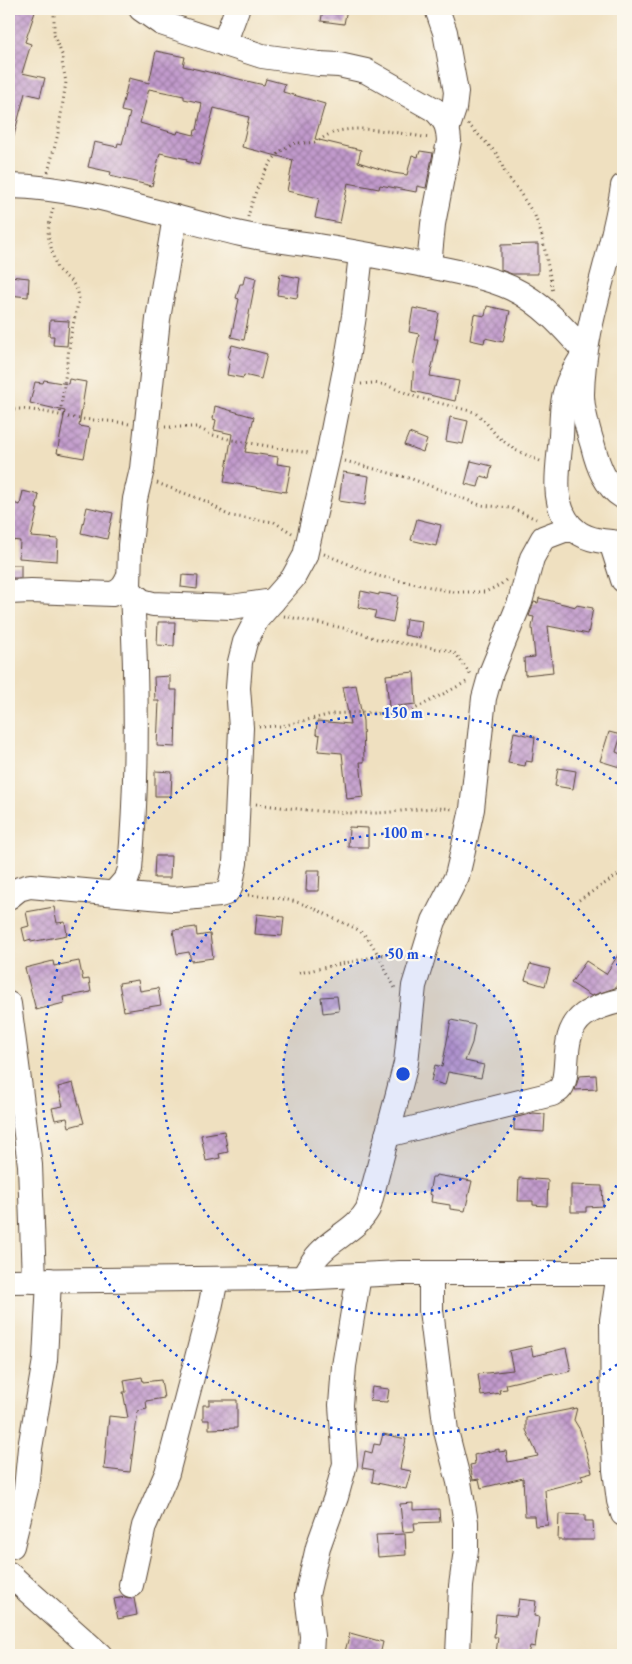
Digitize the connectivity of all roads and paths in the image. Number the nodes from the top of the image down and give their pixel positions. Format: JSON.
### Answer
{"nodes":[{"id":1,"x":54,"y":9,"type":"edge"},
{"id":2,"x":141,"y":9,"type":"edge"},
{"id":3,"x":237,"y":9,"type":"edge"},
{"id":4,"x":437,"y":9,"type":"edge"},
{"id":5,"x":224,"y":44,"type":"junction"},
{"id":6,"x":450,"y":126,"type":"junction"},
{"id":7,"x":9,"y":186,"type":"edge"},
{"id":8,"x":623,"y":186,"type":"edge"},
{"id":9,"x":51,"y":189,"type":"junction"},
{"id":10,"x":175,"y":217,"type":"junction"},
{"id":11,"x":243,"y":234,"type":"junction"},
{"id":12,"x":361,"y":254,"type":"junction"},
{"id":13,"x":429,"y":266,"type":"junction"},
{"id":14,"x":553,"y":295,"type":"dead end"},
{"id":15,"x":585,"y":352,"type":"junction"},
{"id":16,"x":341,"y":390,"type":"junction"},
{"id":17,"x":9,"y":409,"type":"edge"},
{"id":18,"x":60,"y":415,"type":"junction"},
{"id":19,"x":147,"y":429,"type":"junction"},
{"id":20,"x":328,"y":456,"type":"junction"},
{"id":21,"x":557,"y":468,"type":"junction"},
{"id":22,"x":142,"y":469,"type":"junction"},
{"id":23,"x":558,"y":494,"type":"junction"},
{"id":24,"x":623,"y":497,"type":"edge"},
{"id":25,"x":575,"y":530,"type":"junction"},
{"id":26,"x":540,"y":540,"type":"junction"},
{"id":27,"x":617,"y":543,"type":"edge"},
{"id":28,"x":307,"y":547,"type":"junction"},
{"id":29,"x":623,"y":580,"type":"edge"},
{"id":30,"x":131,"y":585,"type":"junction"},
{"id":31,"x":9,"y":592,"type":"edge"},
{"id":32,"x":268,"y":606,"type":"junction"},
{"id":33,"x":241,"y":728,"type":"junction"},
{"id":34,"x":238,"y":802,"type":"junction"},
{"id":35,"x":472,"y":809,"type":"junction"},
{"id":36,"x":623,"y":872,"type":"edge"},
{"id":37,"x":114,"y":893,"type":"junction"},
{"id":38,"x":226,"y":893,"type":"junction"},
{"id":39,"x":9,"y":897,"type":"edge"},
{"id":40,"x":579,"y":900,"type":"dead end"},
{"id":41,"x":426,"y":945,"type":"junction"},
{"id":42,"x":378,"y":956,"type":"junction"},
{"id":43,"x":299,"y":973,"type":"dead end"},
{"id":44,"x":623,"y":1000,"type":"edge"},
{"id":45,"x":9,"y":1004,"type":"edge"},
{"id":46,"x":387,"y":1135,"type":"junction"},
{"id":47,"x":431,"y":1273,"type":"junction"},
{"id":48,"x":621,"y":1273,"type":"edge"},
{"id":49,"x":359,"y":1275,"type":"junction"},
{"id":50,"x":303,"y":1278,"type":"junction"},
{"id":51,"x":216,"y":1279,"type":"junction"},
{"id":52,"x":9,"y":1281,"type":"edge"},
{"id":53,"x":42,"y":1281,"type":"junction"},
{"id":54,"x":623,"y":1514,"type":"edge"},
{"id":55,"x":12,"y":1546,"type":"dead end"},
{"id":56,"x":9,"y":1574,"type":"edge"},
{"id":57,"x":131,"y":1585,"type":"dead end"},
{"id":58,"x":100,"y":1655,"type":"edge"},
{"id":59,"x":310,"y":1655,"type":"edge"},
{"id":60,"x":458,"y":1655,"type":"edge"}],
"edges":[{"from":1,"to":9,"type":"path"},
{"from":2,"to":5,"type":"street"},
{"from":3,"to":5,"type":"street"},
{"from":4,"to":6,"type":"street"},
{"from":5,"to":6,"type":"street"},
{"from":6,"to":11,"type":"path"},
{"from":6,"to":13,"type":"street"},
{"from":6,"to":14,"type":"path"},
{"from":7,"to":9,"type":"street"},
{"from":8,"to":15,"type":"street"},
{"from":9,"to":10,"type":"street"},
{"from":9,"to":18,"type":"path"},
{"from":10,"to":11,"type":"street"},
{"from":10,"to":19,"type":"street"},
{"from":11,"to":12,"type":"street"},
{"from":12,"to":13,"type":"street"},
{"from":12,"to":16,"type":"street"},
{"from":13,"to":15,"type":"street"},
{"from":15,"to":21,"type":"street"},
{"from":15,"to":24,"type":"street"},
{"from":16,"to":20,"type":"street"},
{"from":16,"to":21,"type":"path"},
{"from":17,"to":18,"type":"path"},
{"from":18,"to":19,"type":"path"},
{"from":19,"to":20,"type":"path"},
{"from":19,"to":22,"type":"street"},
{"from":20,"to":26,"type":"path"},
{"from":20,"to":28,"type":"street"},
{"from":21,"to":23,"type":"street"},
{"from":22,"to":28,"type":"path"},
{"from":22,"to":30,"type":"street"},
{"from":23,"to":25,"type":"street"},
{"from":23,"to":26,"type":"street"},
{"from":25,"to":26,"type":"street"},
{"from":25,"to":27,"type":"street"},
{"from":26,"to":28,"type":"path"},
{"from":26,"to":35,"type":"street"},
{"from":27,"to":29,"type":"street"},
{"from":28,"to":32,"type":"street"},
{"from":30,"to":31,"type":"street"},
{"from":30,"to":32,"type":"street"},
{"from":30,"to":37,"type":"street"},
{"from":32,"to":33,"type":"street"},
{"from":32,"to":33,"type":"path"},
{"from":33,"to":34,"type":"street"},
{"from":34,"to":35,"type":"path"},
{"from":34,"to":38,"type":"street"},
{"from":35,"to":41,"type":"street"},
{"from":36,"to":40,"type":"path"},
{"from":37,"to":38,"type":"street"},
{"from":37,"to":39,"type":"street"},
{"from":38,"to":42,"type":"path"},
{"from":41,"to":42,"type":"path"},
{"from":41,"to":46,"type":"street"},
{"from":42,"to":43,"type":"path"},
{"from":44,"to":46,"type":"street"},
{"from":45,"to":53,"type":"street"},
{"from":46,"to":50,"type":"street"},
{"from":47,"to":48,"type":"street"},
{"from":47,"to":49,"type":"street"},
{"from":47,"to":60,"type":"street"},
{"from":48,"to":54,"type":"street"},
{"from":49,"to":50,"type":"street"},
{"from":49,"to":59,"type":"street"},
{"from":50,"to":51,"type":"street"},
{"from":51,"to":53,"type":"street"},
{"from":51,"to":57,"type":"street"},
{"from":52,"to":53,"type":"street"},
{"from":53,"to":55,"type":"street"},
{"from":56,"to":58,"type":"street"}]}
